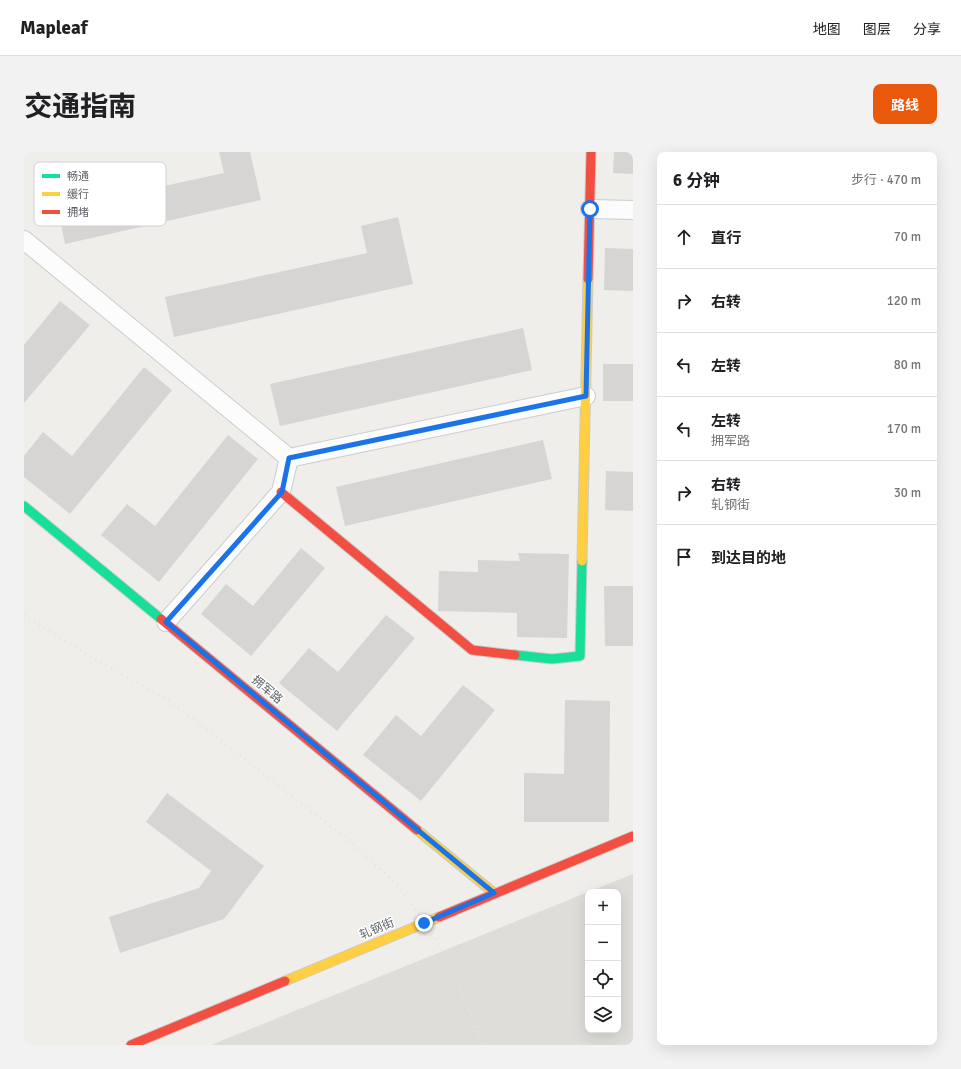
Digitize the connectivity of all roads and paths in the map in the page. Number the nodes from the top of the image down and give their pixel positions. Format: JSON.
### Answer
{"nodes":[{"id":1,"x":591,"y":152,"type":"edge"},
{"id":2,"x":590,"y":209,"type":"junction"},
{"id":3,"x":633,"y":210,"type":"edge"},
{"id":4,"x":24,"y":240,"type":"edge"},
{"id":5,"x":586,"y":396,"type":"junction"},
{"id":6,"x":289,"y":458,"type":"junction"},
{"id":7,"x":282,"y":492,"type":"junction"},
{"id":8,"x":24,"y":506,"type":"edge"},
{"id":9,"x":166,"y":622,"type":"junction"},
{"id":10,"x":633,"y":836,"type":"edge"},
{"id":11,"x":494,"y":893,"type":"junction"},
{"id":12,"x":131,"y":1045,"type":"edge"}],
"edges":[{"from":1,"to":2,"type":"street"},
{"from":2,"to":3,"type":"street"},
{"from":2,"to":5,"type":"street"},
{"from":4,"to":6,"type":"street"},
{"from":5,"to":6,"type":"street"},
{"from":5,"to":7,"type":"street"},
{"from":6,"to":7,"type":"street"},
{"from":7,"to":9,"type":"street"},
{"from":8,"to":9,"type":"street","name":"拥军路"},
{"from":9,"to":11,"type":"street","name":"拥军路"},
{"from":10,"to":11,"type":"street","name":"轧钢街"},
{"from":11,"to":12,"type":"street","name":"轧钢街"}]}
